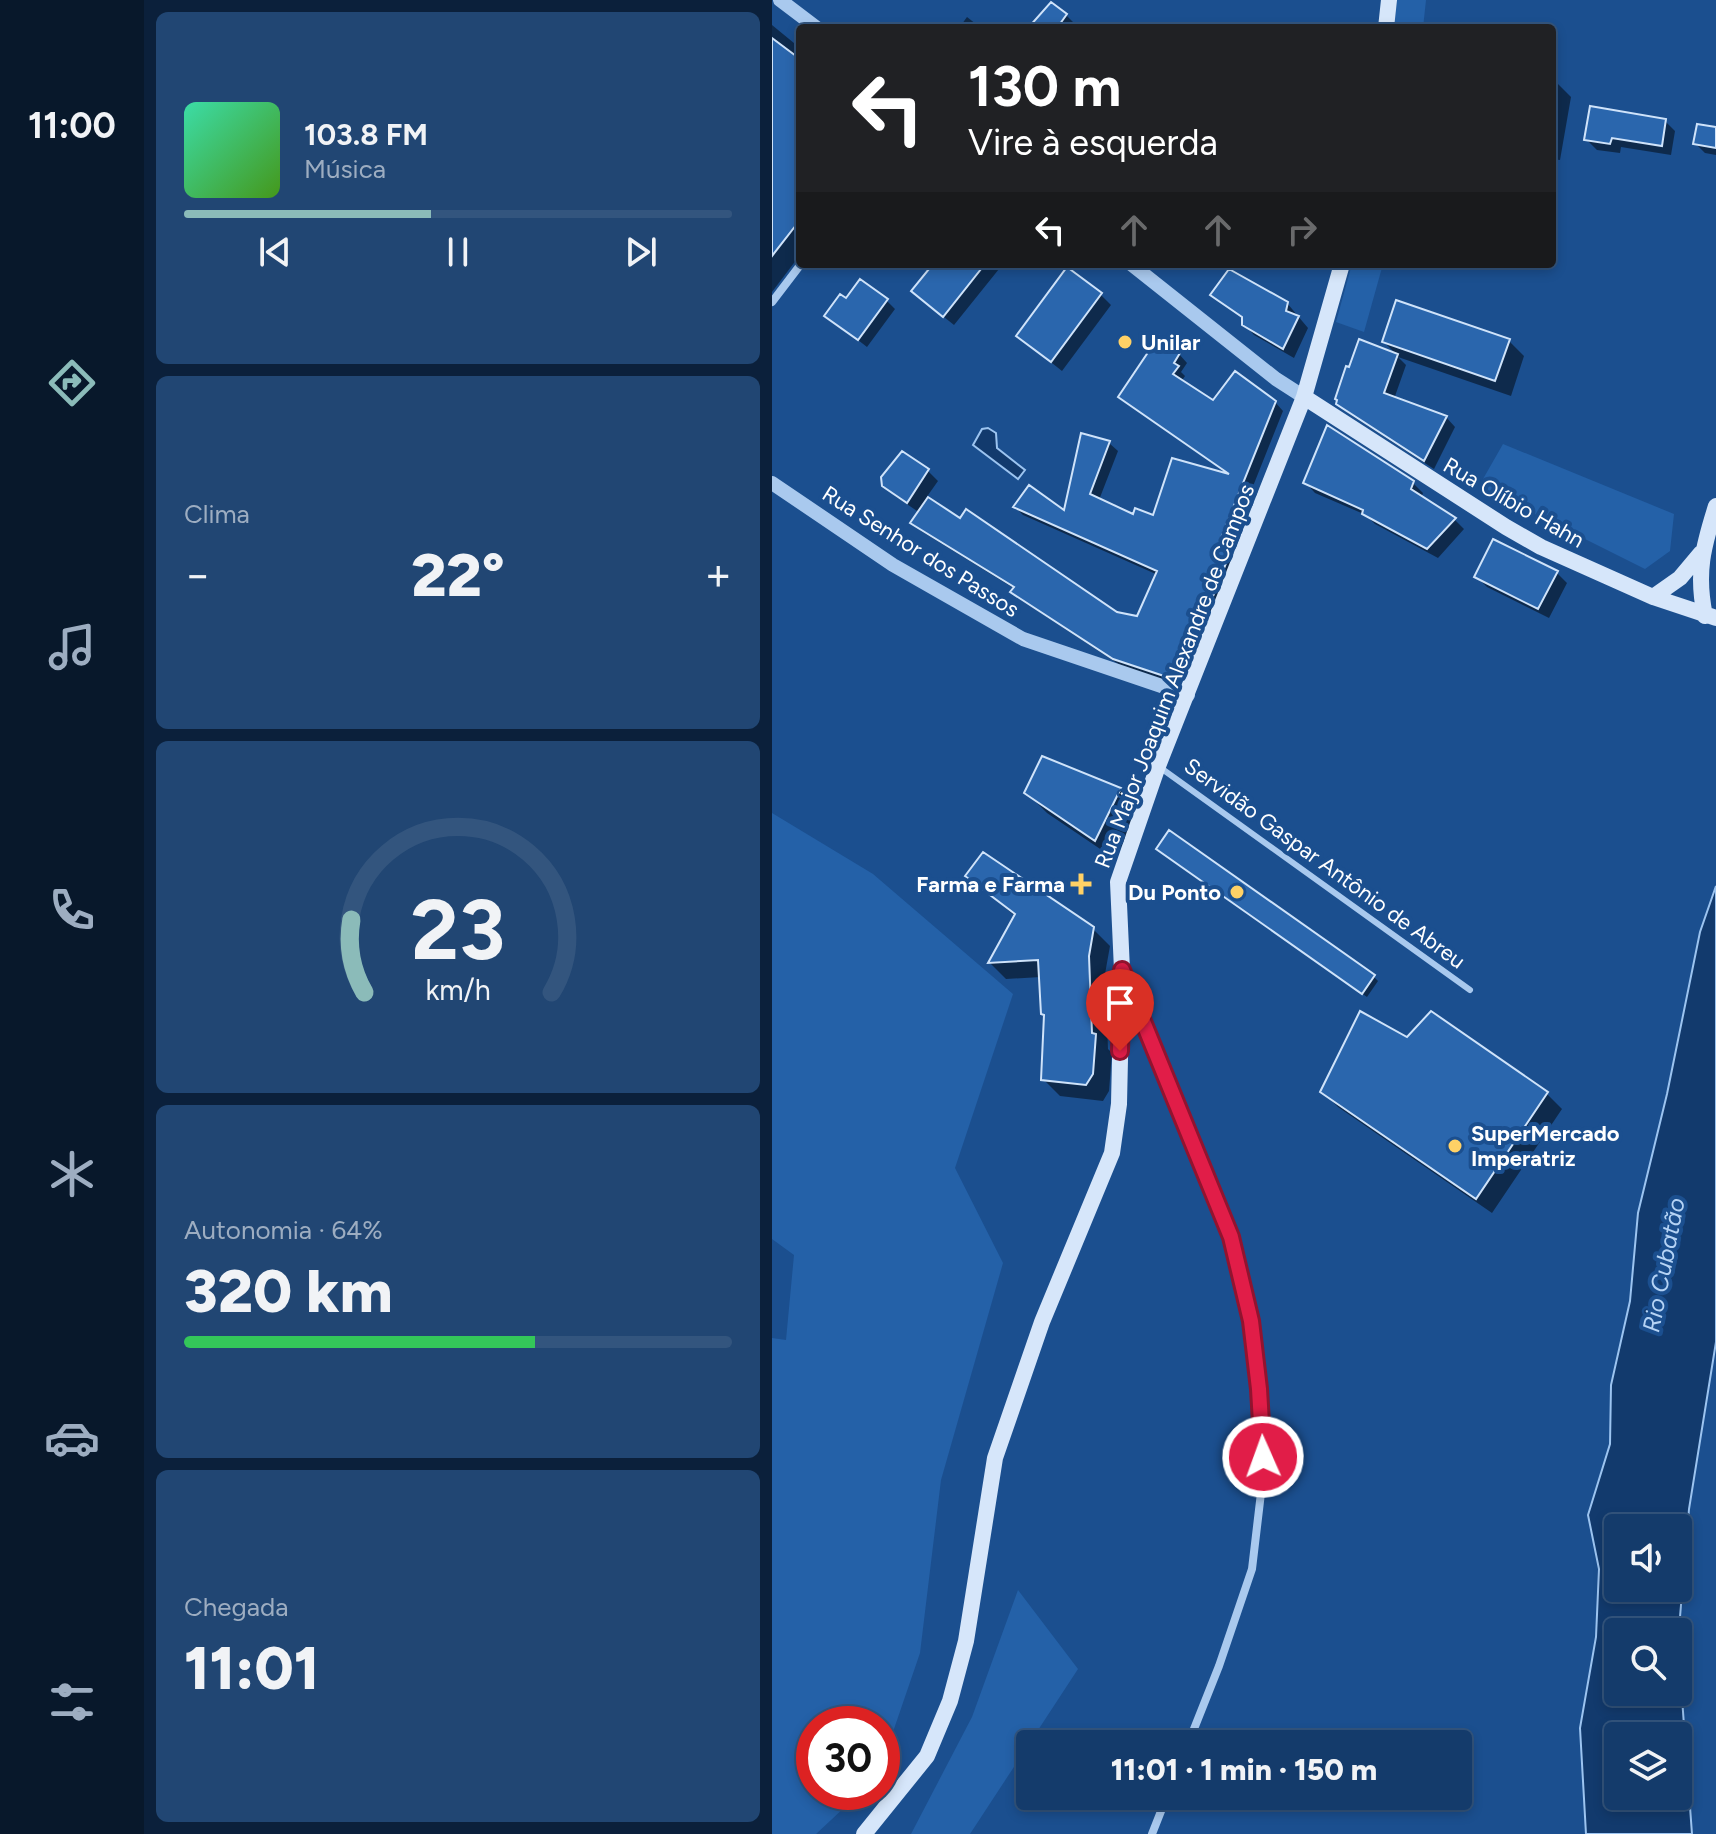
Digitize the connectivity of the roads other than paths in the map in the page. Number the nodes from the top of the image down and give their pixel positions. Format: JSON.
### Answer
{"nodes":[{"id":1,"x":780,"y":0,"type":"edge"},
{"id":2,"x":1389,"y":0,"type":"edge"},
{"id":3,"x":812,"y":24,"type":"edge"},
{"id":4,"x":1386,"y":24,"type":"edge"},
{"id":5,"x":798,"y":268,"type":"edge"},
{"id":6,"x":1136,"y":268,"type":"edge"},
{"id":7,"x":1341,"y":268,"type":"edge"},
{"id":8,"x":772,"y":302,"type":"edge"},
{"id":9,"x":1304,"y":397,"type":"junction"},
{"id":10,"x":772,"y":483,"type":"edge"},
{"id":11,"x":1716,"y":506,"type":"edge"},
{"id":12,"x":1701,"y":553,"type":"junction"},
{"id":13,"x":1653,"y":597,"type":"junction"},
{"id":14,"x":1711,"y":617,"type":"edge"},
{"id":15,"x":1188,"y":695,"type":"junction"},
{"id":16,"x":1158,"y":766,"type":"junction"},
{"id":17,"x":1122,"y":970,"type":"junction"},
{"id":18,"x":1470,"y":990,"type":"dead end"},
{"id":19,"x":1194,"y":1730,"type":"edge"},
{"id":20,"x":1161,"y":1810,"type":"edge"},
{"id":21,"x":864,"y":1834,"type":"edge"},
{"id":22,"x":1152,"y":1834,"type":"edge"}],
"edges":[{"from":1,"to":3,"type":"street"},
{"from":2,"to":4,"type":"main road"},
{"from":5,"to":8,"type":"street"},
{"from":6,"to":9,"type":"street"},
{"from":7,"to":9,"type":"main road","name":"Rua Major Joaquim Alexandre de Campos"},
{"from":9,"to":13,"type":"main road","name":"Rua Olíbio Hahn"},
{"from":9,"to":15,"type":"main road","name":"Rua Major Joaquim Alexandre de Campos"},
{"from":10,"to":15,"type":"street","name":"Rua Senhor dos Passos"},
{"from":11,"to":12,"type":"main road"},
{"from":12,"to":13,"type":"main road"},
{"from":12,"to":14,"type":"main road"},
{"from":13,"to":14,"type":"main road","name":"Rua Olíbio Hahn"},
{"from":15,"to":16,"type":"main road","name":"Rua Major Joaquim Alexandre de Campos"},
{"from":16,"to":17,"type":"main road","name":"Rua Major Joaquim Alexandre de Campos"},
{"from":16,"to":18,"type":"lane","name":"Servidão Gaspar Antônio de Abreu"},
{"from":17,"to":19,"type":"street"},
{"from":17,"to":21,"type":"main road","name":"Rua Major Joaquim Alexandre de Campos"},
{"from":20,"to":22,"type":"street"}]}
